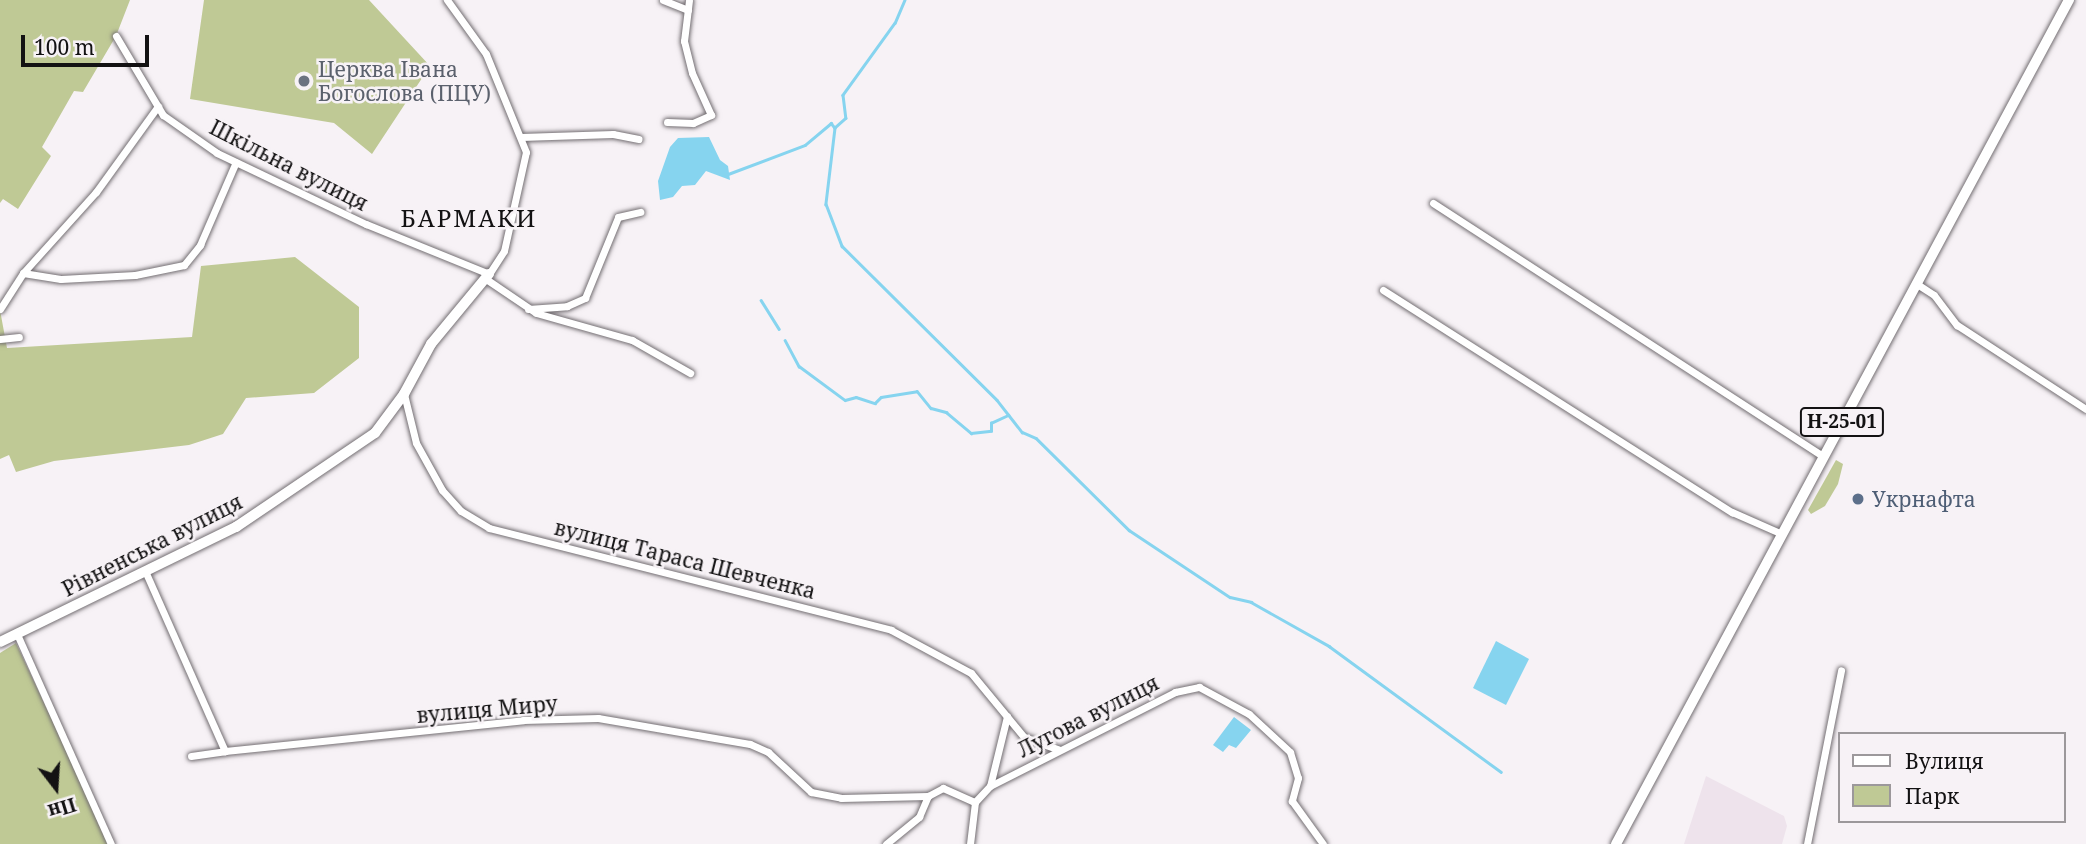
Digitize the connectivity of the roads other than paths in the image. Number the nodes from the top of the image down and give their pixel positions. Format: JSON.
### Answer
{"nodes":[{"id":1,"x":663,"y":0,"type":"edge"},
{"id":2,"x":689,"y":0,"type":"edge"},
{"id":3,"x":2069,"y":0,"type":"edge"},
{"id":4,"x":446,"y":1,"type":"edge"},
{"id":5,"x":688,"y":10,"type":"junction"},
{"id":6,"x":116,"y":36,"type":"dead end"},
{"id":7,"x":158,"y":106,"type":"junction"},
{"id":8,"x":667,"y":122,"type":"dead end"},
{"id":9,"x":521,"y":137,"type":"junction"},
{"id":10,"x":639,"y":139,"type":"dead end"},
{"id":11,"x":236,"y":162,"type":"junction"},
{"id":12,"x":1433,"y":203,"type":"dead end"},
{"id":13,"x":640,"y":212,"type":"dead end"},
{"id":14,"x":23,"y":273,"type":"junction"},
{"id":15,"x":487,"y":277,"type":"junction"},
{"id":16,"x":1917,"y":284,"type":"junction"},
{"id":17,"x":1383,"y":289,"type":"dead end"},
{"id":18,"x":0,"y":309,"type":"edge"},
{"id":19,"x":528,"y":309,"type":"junction"},
{"id":20,"x":19,"y":337,"type":"dead end"},
{"id":21,"x":0,"y":339,"type":"edge"},
{"id":22,"x":690,"y":373,"type":"dead end"},
{"id":23,"x":404,"y":394,"type":"junction"},
{"id":24,"x":2086,"y":409,"type":"edge"},
{"id":25,"x":1824,"y":457,"type":"junction"},
{"id":26,"x":1782,"y":534,"type":"junction"},
{"id":27,"x":146,"y":573,"type":"junction"},
{"id":28,"x":17,"y":634,"type":"junction"},
{"id":29,"x":0,"y":642,"type":"edge"},
{"id":30,"x":1841,"y":670,"type":"dead end"},
{"id":31,"x":1006,"y":716,"type":"junction"},
{"id":32,"x":1059,"y":750,"type":"junction"},
{"id":33,"x":225,"y":751,"type":"junction"},
{"id":34,"x":191,"y":756,"type":"dead end"},
{"id":35,"x":990,"y":786,"type":"junction"},
{"id":36,"x":928,"y":796,"type":"junction"},
{"id":37,"x":975,"y":802,"type":"junction"},
{"id":38,"x":111,"y":844,"type":"edge"},
{"id":39,"x":886,"y":844,"type":"edge"},
{"id":40,"x":970,"y":844,"type":"edge"},
{"id":41,"x":1323,"y":844,"type":"edge"},
{"id":42,"x":1616,"y":844,"type":"edge"},
{"id":43,"x":1807,"y":844,"type":"edge"}],
"edges":[{"from":1,"to":5,"type":"street"},
{"from":2,"to":5,"type":"street"},
{"from":3,"to":16,"type":"main road","number":"Н-25-01"},
{"from":4,"to":9,"type":"street","name":"Рівненська вулиця"},
{"from":5,"to":8,"type":"street"},
{"from":6,"to":7,"type":"street","name":"Шкільна вулиця"},
{"from":7,"to":11,"type":"street","name":"Шкільна вулиця"},
{"from":7,"to":14,"type":"street"},
{"from":9,"to":10,"type":"street"},
{"from":9,"to":15,"type":"street","name":"Рівненська вулиця"},
{"from":11,"to":14,"type":"street"},
{"from":11,"to":15,"type":"street","name":"Шкільна вулиця"},
{"from":12,"to":25,"type":"street"},
{"from":13,"to":19,"type":"street"},
{"from":14,"to":18,"type":"street"},
{"from":15,"to":19,"type":"street","name":"Шкільна вулиця"},
{"from":15,"to":23,"type":"street","name":"Рівненська вулиця"},
{"from":16,"to":24,"type":"street"},
{"from":16,"to":25,"type":"main road","number":"Н-25-01"},
{"from":17,"to":26,"type":"street"},
{"from":19,"to":22,"type":"street","name":"Шкільна вулиця"},
{"from":20,"to":21,"type":"street"},
{"from":23,"to":27,"type":"street","name":"Рівненська вулиця"},
{"from":23,"to":31,"type":"street","name":"вулиця Тараса Шевченка"},
{"from":25,"to":26,"type":"main road","number":"Н-25-01"},
{"from":26,"to":42,"type":"main road","number":"Н-25-01"},
{"from":27,"to":28,"type":"street","name":"Рівненська вулиця"},
{"from":27,"to":33,"type":"street"},
{"from":28,"to":29,"type":"street","name":"Рівненська вулиця"},
{"from":28,"to":38,"type":"street"},
{"from":30,"to":43,"type":"street"},
{"from":31,"to":32,"type":"street","name":"вулиця Тараса Шевченка"},
{"from":31,"to":35,"type":"street"},
{"from":32,"to":35,"type":"street","name":"Лугова вулиця"},
{"from":32,"to":41,"type":"street","name":"Лугова вулиця"},
{"from":33,"to":34,"type":"street","name":"вулиця Миру"},
{"from":33,"to":36,"type":"street","name":"вулиця Миру"},
{"from":35,"to":37,"type":"street"},
{"from":36,"to":37,"type":"street","name":"вулиця Миру"},
{"from":36,"to":39,"type":"street"},
{"from":37,"to":40,"type":"street"}]}
